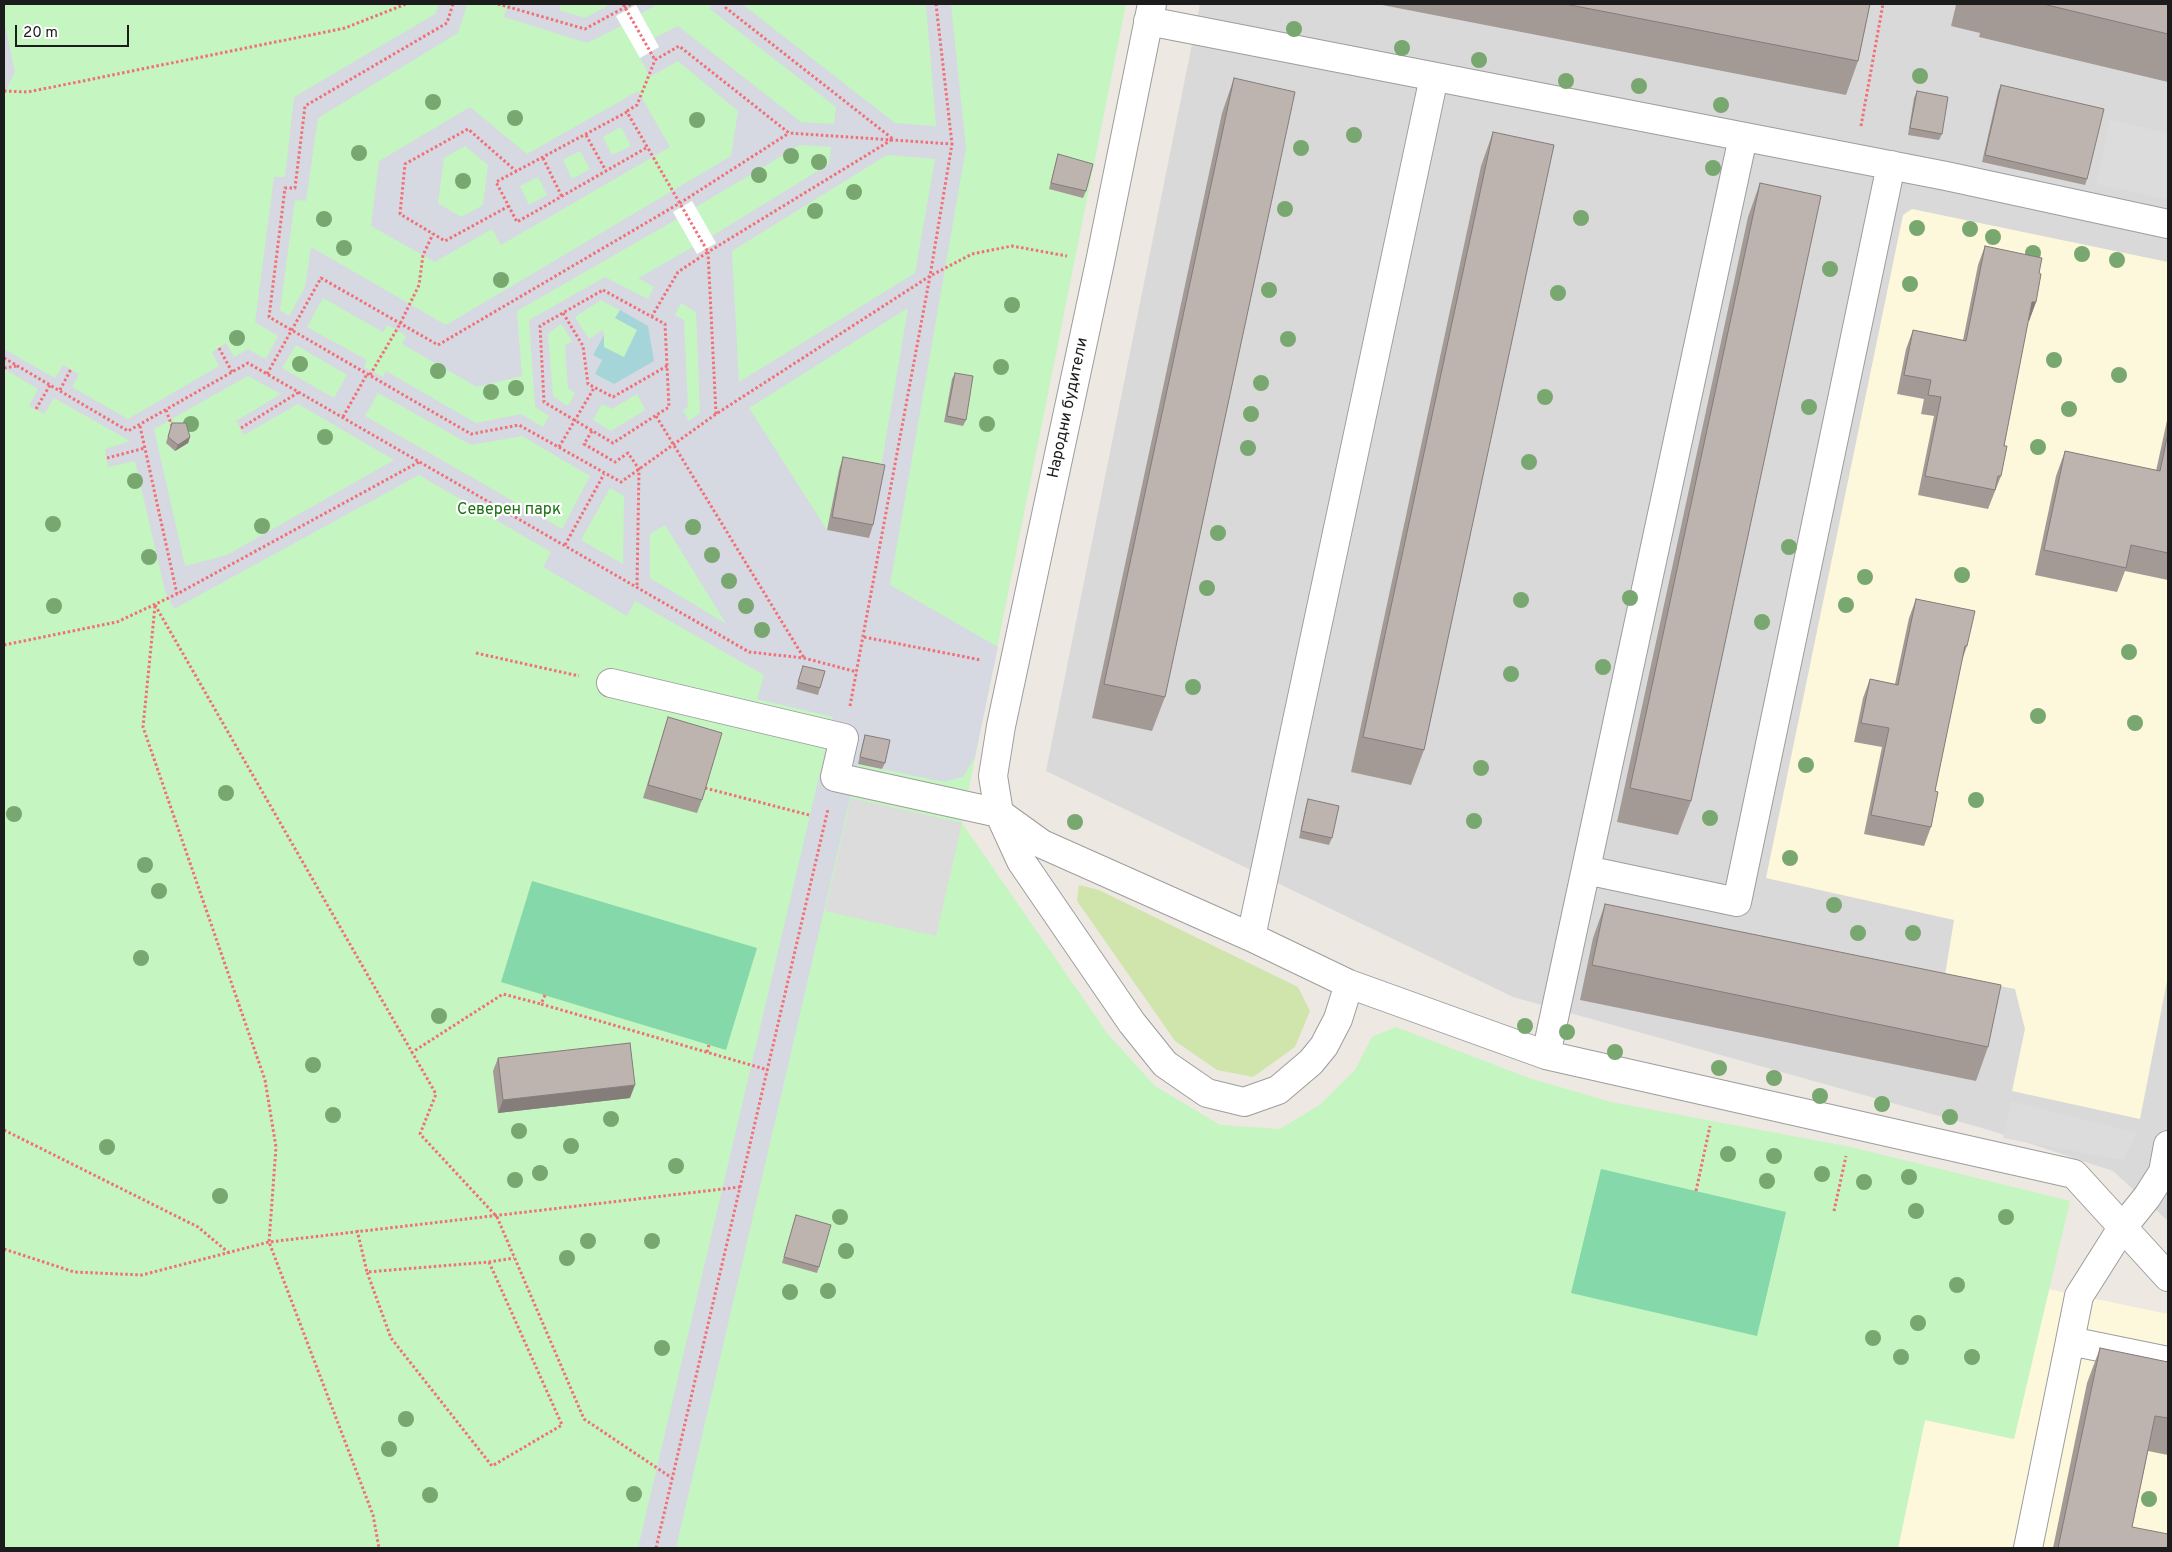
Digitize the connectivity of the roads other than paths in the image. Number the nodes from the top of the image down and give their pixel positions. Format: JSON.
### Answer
{"nodes":[{"id":1,"x":1150,"y":13,"type":"edge"},
{"id":2,"x":1434,"y":77,"type":"junction"},
{"id":3,"x":1743,"y":137,"type":"junction"},
{"id":4,"x":1890,"y":165,"type":"junction"},
{"id":5,"x":2168,"y":224,"type":"edge"},
{"id":6,"x":611,"y":683,"type":"road end"},
{"id":7,"x":999,"y":813,"type":"junction"},
{"id":8,"x":1586,"y":870,"type":"junction"},
{"id":9,"x":1251,"y":937,"type":"junction"},
{"id":10,"x":1349,"y":984,"type":"junction"},
{"id":11,"x":1546,"y":1054,"type":"junction"},
{"id":12,"x":2168,"y":1145,"type":"edge"},
{"id":13,"x":2122,"y":1228,"type":"junction"},
{"id":14,"x":2168,"y":1277,"type":"edge"},
{"id":15,"x":2070,"y":1341,"type":"junction"},
{"id":16,"x":2168,"y":1361,"type":"edge"},
{"id":17,"x":2028,"y":1548,"type":"edge"}],
"edges":[{"from":1,"to":2,"type":"street"},
{"from":1,"to":7,"type":"street","name":"Народни будители"},
{"from":2,"to":3,"type":"street"},
{"from":2,"to":9,"type":"street"},
{"from":3,"to":4,"type":"street"},
{"from":3,"to":8,"type":"street"},
{"from":4,"to":5,"type":"street"},
{"from":4,"to":8,"type":"street"},
{"from":6,"to":7,"type":"street"},
{"from":7,"to":9,"type":"street"},
{"from":7,"to":10,"type":"street","name":"Народни будители"},
{"from":8,"to":11,"type":"street"},
{"from":9,"to":10,"type":"street"},
{"from":10,"to":11,"type":"street"},
{"from":11,"to":13,"type":"street"},
{"from":12,"to":13,"type":"street"},
{"from":13,"to":14,"type":"street"},
{"from":13,"to":15,"type":"street"},
{"from":15,"to":16,"type":"street"},
{"from":15,"to":17,"type":"street"}]}
